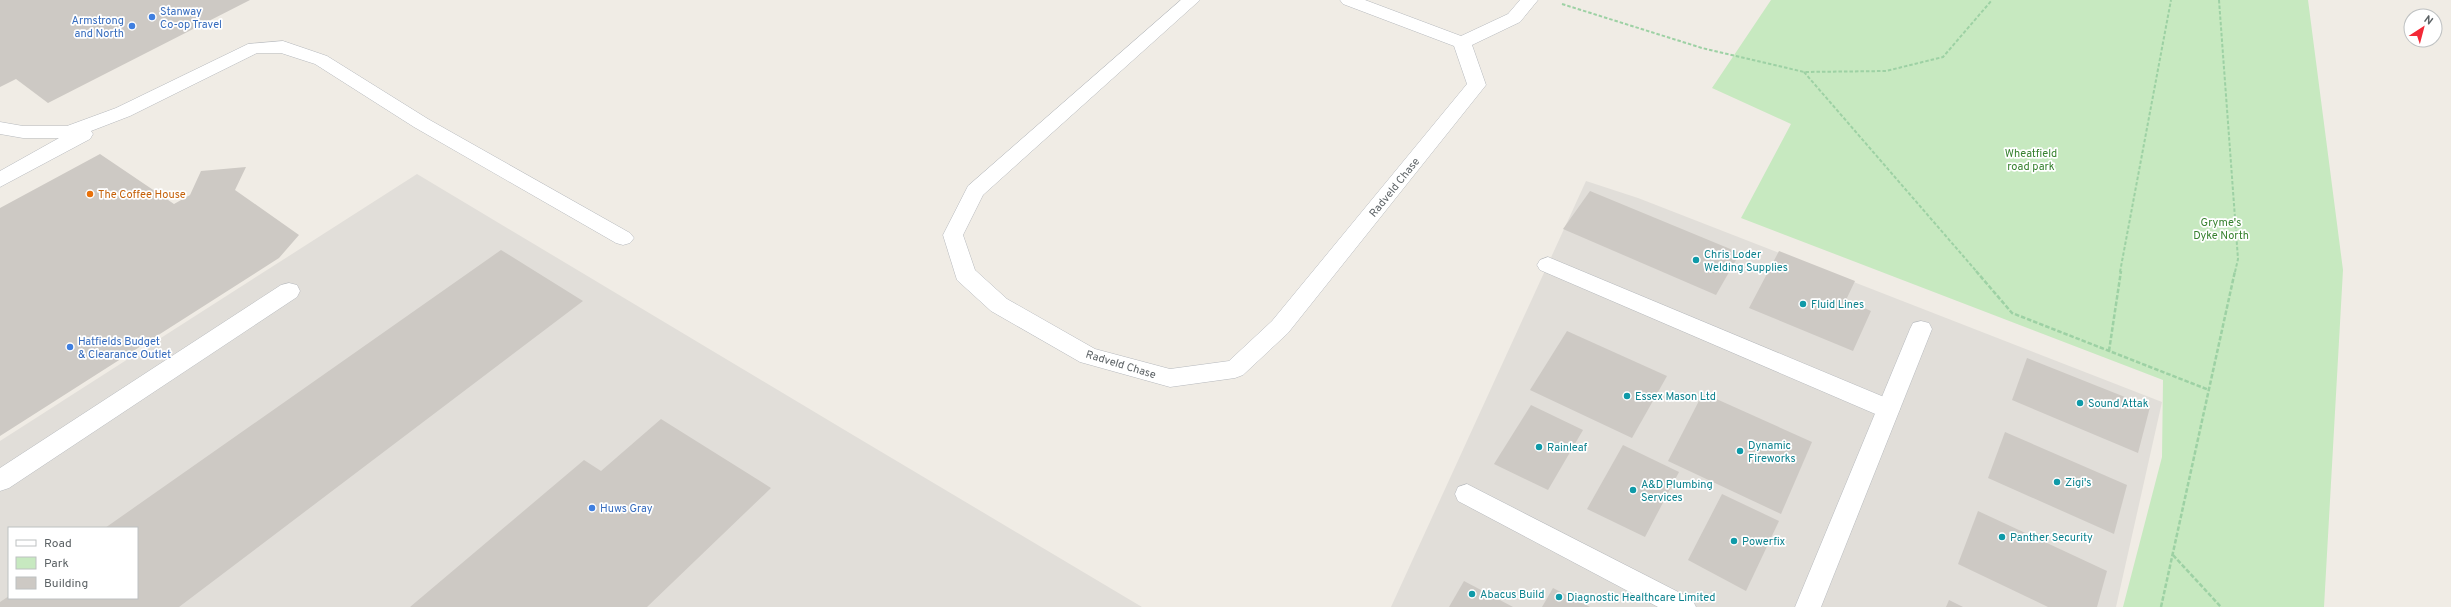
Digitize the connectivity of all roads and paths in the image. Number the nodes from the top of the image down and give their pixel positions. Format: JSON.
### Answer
{"nodes":[{"id":1,"x":1191,"y":0,"type":"edge"},
{"id":2,"x":1349,"y":0,"type":"edge"},
{"id":3,"x":1528,"y":0,"type":"edge"},
{"id":4,"x":1992,"y":0,"type":"edge"},
{"id":5,"x":2171,"y":0,"type":"edge"},
{"id":6,"x":2219,"y":0,"type":"edge"},
{"id":7,"x":1558,"y":2,"type":"dead end"},
{"id":8,"x":1462,"y":42,"type":"junction"},
{"id":9,"x":1804,"y":72,"type":"junction"},
{"id":10,"x":123,"y":112,"type":"junction"},
{"id":11,"x":0,"y":128,"type":"edge"},
{"id":12,"x":22,"y":166,"type":"junction"},
{"id":13,"x":0,"y":169,"type":"edge"},
{"id":14,"x":0,"y":180,"type":"edge"},
{"id":15,"x":623,"y":238,"type":"dead end"},
{"id":16,"x":1548,"y":265,"type":"dead end"},
{"id":17,"x":289,"y":291,"type":"dead end"},
{"id":18,"x":1921,"y":329,"type":"dead end"},
{"id":19,"x":2109,"y":351,"type":"junction"},
{"id":20,"x":2209,"y":390,"type":"junction"},
{"id":21,"x":1888,"y":409,"type":"junction"},
{"id":22,"x":0,"y":481,"type":"edge"},
{"id":23,"x":1467,"y":494,"type":"dead end"},
{"id":24,"x":2172,"y":554,"type":"junction"},
{"id":25,"x":1683,"y":607,"type":"edge"},
{"id":26,"x":1808,"y":607,"type":"edge"},
{"id":27,"x":2161,"y":607,"type":"edge"},
{"id":28,"x":2221,"y":607,"type":"edge"}],
"edges":[{"from":1,"to":8,"type":"street","name":"Radveld Chase"},
{"from":2,"to":8,"type":"street"},
{"from":3,"to":8,"type":"street"},
{"from":4,"to":9,"type":"path"},
{"from":5,"to":19,"type":"path"},
{"from":6,"to":20,"type":"path"},
{"from":7,"to":9,"type":"path"},
{"from":9,"to":19,"type":"path"},
{"from":10,"to":11,"type":"street"},
{"from":10,"to":12,"type":"street"},
{"from":10,"to":15,"type":"street"},
{"from":12,"to":13,"type":"street"},
{"from":12,"to":14,"type":"street"},
{"from":16,"to":21,"type":"street"},
{"from":17,"to":22,"type":"street"},
{"from":18,"to":21,"type":"street"},
{"from":19,"to":20,"type":"path"},
{"from":20,"to":24,"type":"path"},
{"from":21,"to":26,"type":"street"},
{"from":23,"to":25,"type":"street"},
{"from":24,"to":27,"type":"path"},
{"from":24,"to":28,"type":"path"}]}
